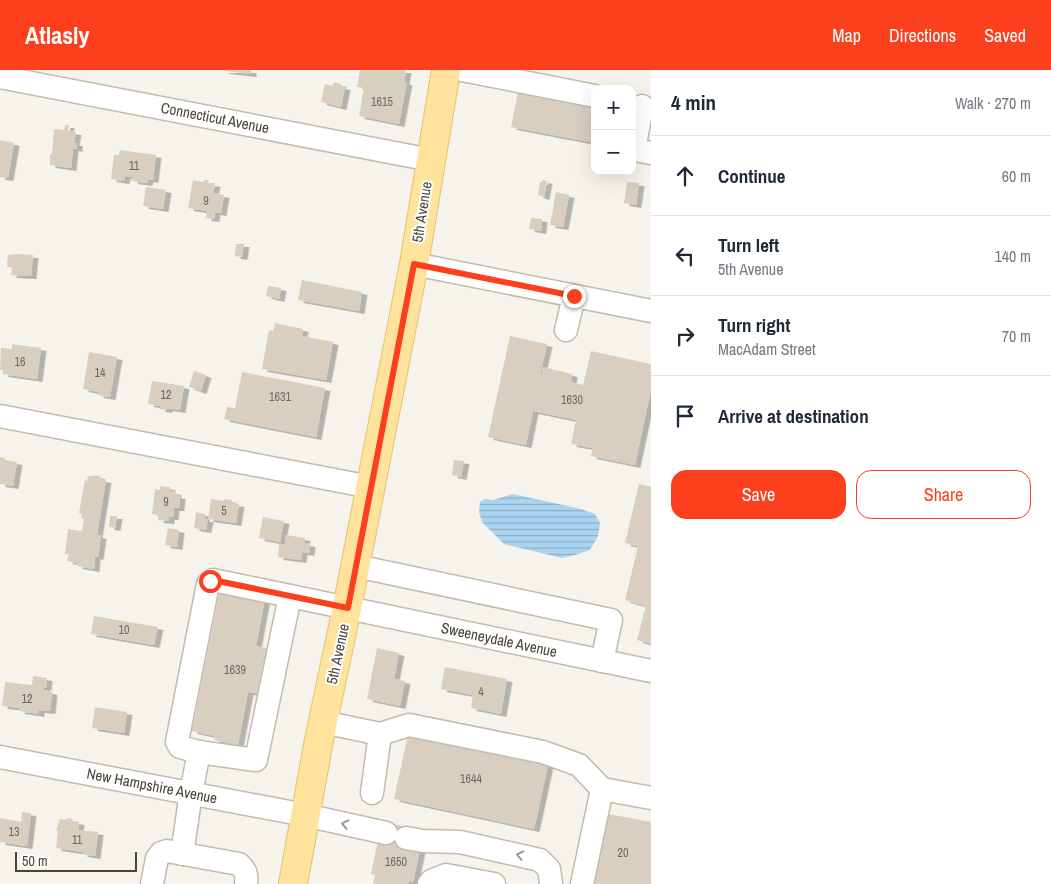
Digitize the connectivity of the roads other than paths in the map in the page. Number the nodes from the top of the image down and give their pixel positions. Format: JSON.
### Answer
{"nodes":[{"id":1,"x":446,"y":70,"type":"edge"},
{"id":2,"x":462,"y":70,"type":"edge"},
{"id":3,"x":0,"y":77,"type":"edge"},
{"id":4,"x":591,"y":95,"type":"edge"},
{"id":5,"x":642,"y":106,"type":"edge"},
{"id":6,"x":651,"y":153,"type":"edge"},
{"id":7,"x":431,"y":160,"type":"junction"},
{"id":8,"x":414,"y":264,"type":"junction"},
{"id":9,"x":574,"y":296,"type":"junction"},
{"id":10,"x":651,"y":312,"type":"edge"},
{"id":11,"x":566,"y":330,"type":"dead end"},
{"id":12,"x":0,"y":416,"type":"edge"},
{"id":13,"x":371,"y":486,"type":"junction"},
{"id":14,"x":356,"y":566,"type":"junction"},
{"id":15,"x":290,"y":596,"type":"junction"},
{"id":16,"x":348,"y":608,"type":"junction"},
{"id":17,"x":602,"y":661,"type":"junction"},
{"id":18,"x":651,"y":671,"type":"edge"},
{"id":19,"x":323,"y":722,"type":"junction"},
{"id":20,"x":380,"y":734,"type":"junction"},
{"id":21,"x":199,"y":752,"type":"junction"},
{"id":22,"x":0,"y":757,"type":"edge"},
{"id":23,"x":602,"y":789,"type":"junction"},
{"id":24,"x":191,"y":793,"type":"junction"},
{"id":25,"x":372,"y":793,"type":"dead end"},
{"id":26,"x":651,"y":798,"type":"edge"},
{"id":27,"x":305,"y":815,"type":"junction"},
{"id":28,"x":182,"y":854,"type":"junction"},
{"id":29,"x":152,"y":884,"type":"edge"},
{"id":30,"x":246,"y":884,"type":"edge"},
{"id":31,"x":293,"y":884,"type":"edge"},
{"id":32,"x":429,"y":884,"type":"edge"},
{"id":33,"x":494,"y":884,"type":"edge"},
{"id":34,"x":551,"y":884,"type":"edge"},
{"id":35,"x":582,"y":884,"type":"edge"}],
"edges":[{"from":1,"to":7,"type":"main road","name":"5th Avenue"},
{"from":2,"to":4,"type":"street"},
{"from":3,"to":7,"type":"street","name":"Connecticut Avenue"},
{"from":5,"to":6,"type":"street"},
{"from":7,"to":8,"type":"main road","name":"5th Avenue"},
{"from":8,"to":9,"type":"street"},
{"from":8,"to":13,"type":"main road","name":"5th Avenue"},
{"from":9,"to":10,"type":"street"},
{"from":9,"to":11,"type":"street"},
{"from":12,"to":13,"type":"street"},
{"from":13,"to":14,"type":"main road","name":"5th Avenue"},
{"from":14,"to":16,"type":"main road","name":"5th Avenue"},
{"from":14,"to":17,"type":"street"},
{"from":15,"to":16,"type":"street","name":"Sweeneydale Avenue"},
{"from":15,"to":21,"type":"street"},
{"from":15,"to":21,"type":"street","name":"Sweeneydale Avenue"},
{"from":16,"to":17,"type":"street","name":"Sweeneydale Avenue"},
{"from":16,"to":19,"type":"main road","name":"5th Avenue"},
{"from":17,"to":18,"type":"street","name":"Sweeneydale Avenue"},
{"from":19,"to":20,"type":"street"},
{"from":19,"to":27,"type":"main road","name":"5th Avenue"},
{"from":20,"to":23,"type":"street"},
{"from":20,"to":25,"type":"street"},
{"from":21,"to":24,"type":"street"},
{"from":22,"to":24,"type":"street","name":"New Hampshire Avenue"},
{"from":23,"to":26,"type":"street"},
{"from":23,"to":35,"type":"street"},
{"from":24,"to":27,"type":"street","name":"New Hampshire Avenue"},
{"from":24,"to":28,"type":"street"},
{"from":27,"to":31,"type":"main road","name":"5th Avenue"},
{"from":34,"to":27,"type":"street","name":"New Hampshire Avenue","one_way":true},
{"from":28,"to":29,"type":"street"},
{"from":28,"to":30,"type":"street"},
{"from":32,"to":33,"type":"street"}]}
